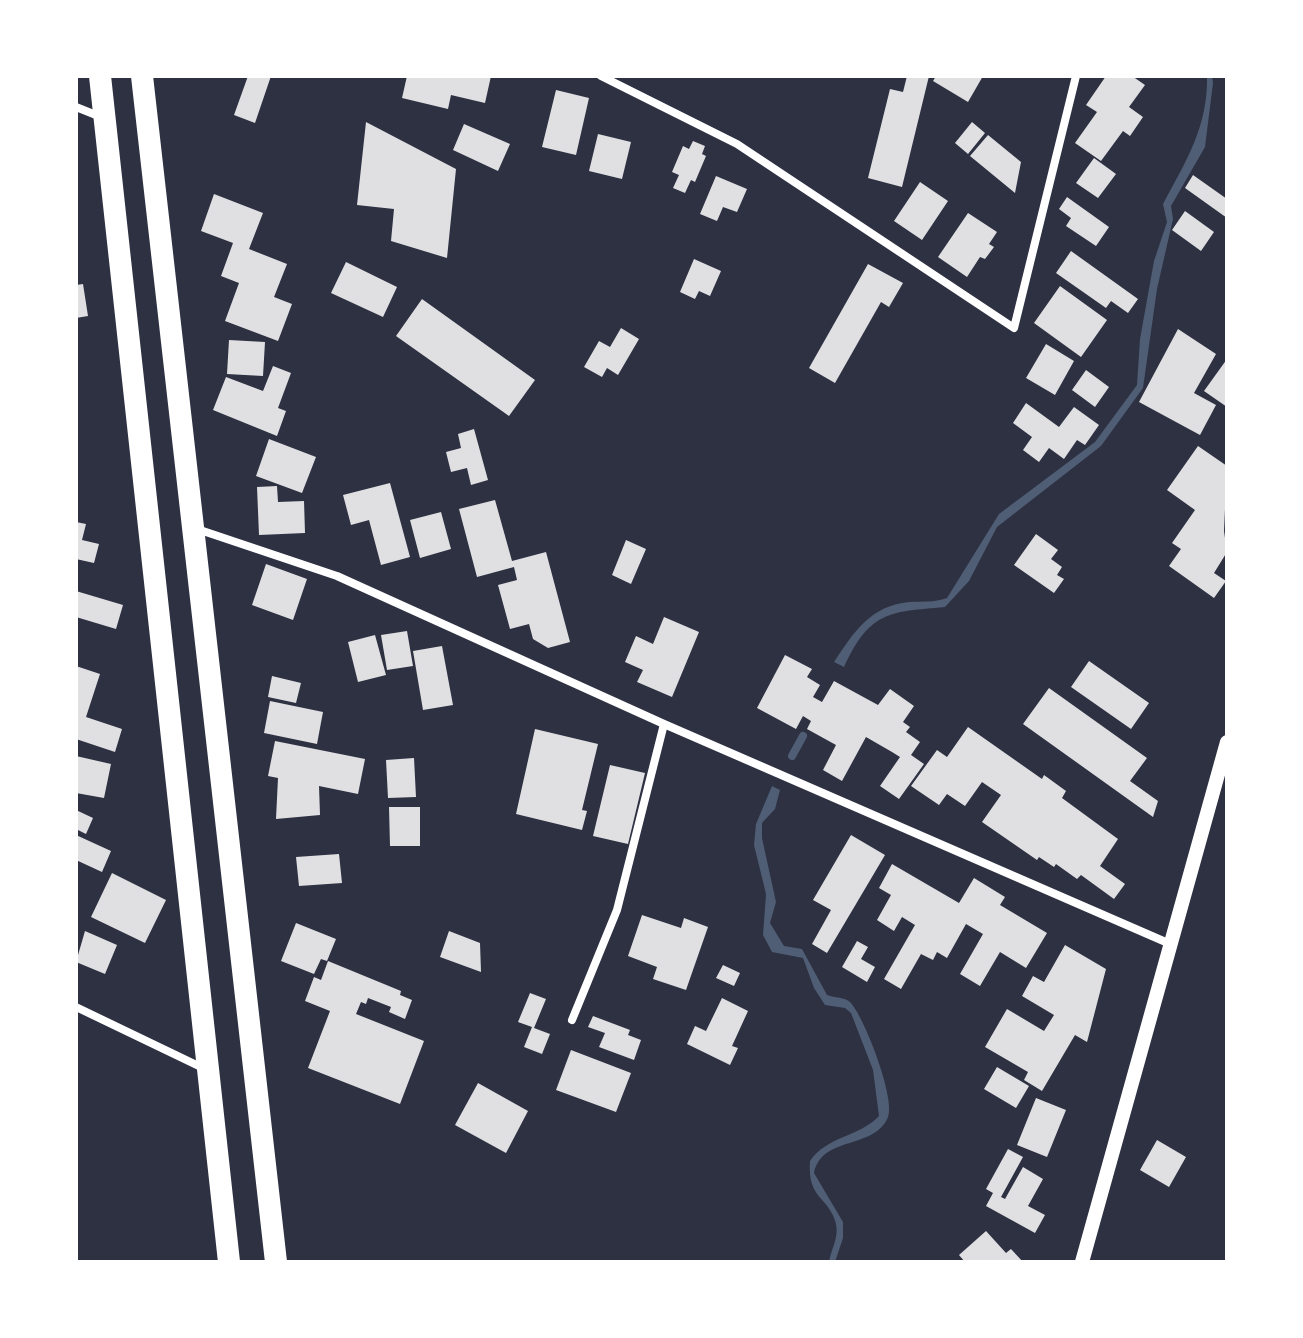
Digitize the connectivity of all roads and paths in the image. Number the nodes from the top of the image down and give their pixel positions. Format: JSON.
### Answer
{"nodes":[{"id":1,"x":100,"y":76,"type":"edge"},
{"id":2,"x":142,"y":76,"type":"edge"},
{"id":3,"x":601,"y":76,"type":"edge"},
{"id":4,"x":1076,"y":76,"type":"edge"},
{"id":5,"x":76,"y":107,"type":"edge"},
{"id":6,"x":105,"y":118,"type":"junction"},
{"id":7,"x":192,"y":527,"type":"junction"},
{"id":8,"x":664,"y":724,"type":"junction"},
{"id":9,"x":1227,"y":742,"type":"edge"},
{"id":10,"x":1168,"y":943,"type":"junction"},
{"id":11,"x":76,"y":1007,"type":"edge"},
{"id":12,"x":572,"y":1020,"type":"dead end"},
{"id":13,"x":209,"y":1070,"type":"junction"},
{"id":14,"x":229,"y":1262,"type":"edge"},
{"id":15,"x":276,"y":1262,"type":"edge"},
{"id":16,"x":1082,"y":1262,"type":"edge"}],
"edges":[{"from":1,"to":6,"type":"highway"},
{"from":2,"to":7,"type":"highway"},
{"from":3,"to":4,"type":"street"},
{"from":5,"to":6,"type":"street"},
{"from":6,"to":13,"type":"highway"},
{"from":7,"to":8,"type":"street"},
{"from":7,"to":15,"type":"highway"},
{"from":8,"to":10,"type":"street"},
{"from":8,"to":12,"type":"street"},
{"from":9,"to":10,"type":"street"},
{"from":10,"to":16,"type":"street"},
{"from":11,"to":13,"type":"street"},
{"from":13,"to":14,"type":"highway"}]}
